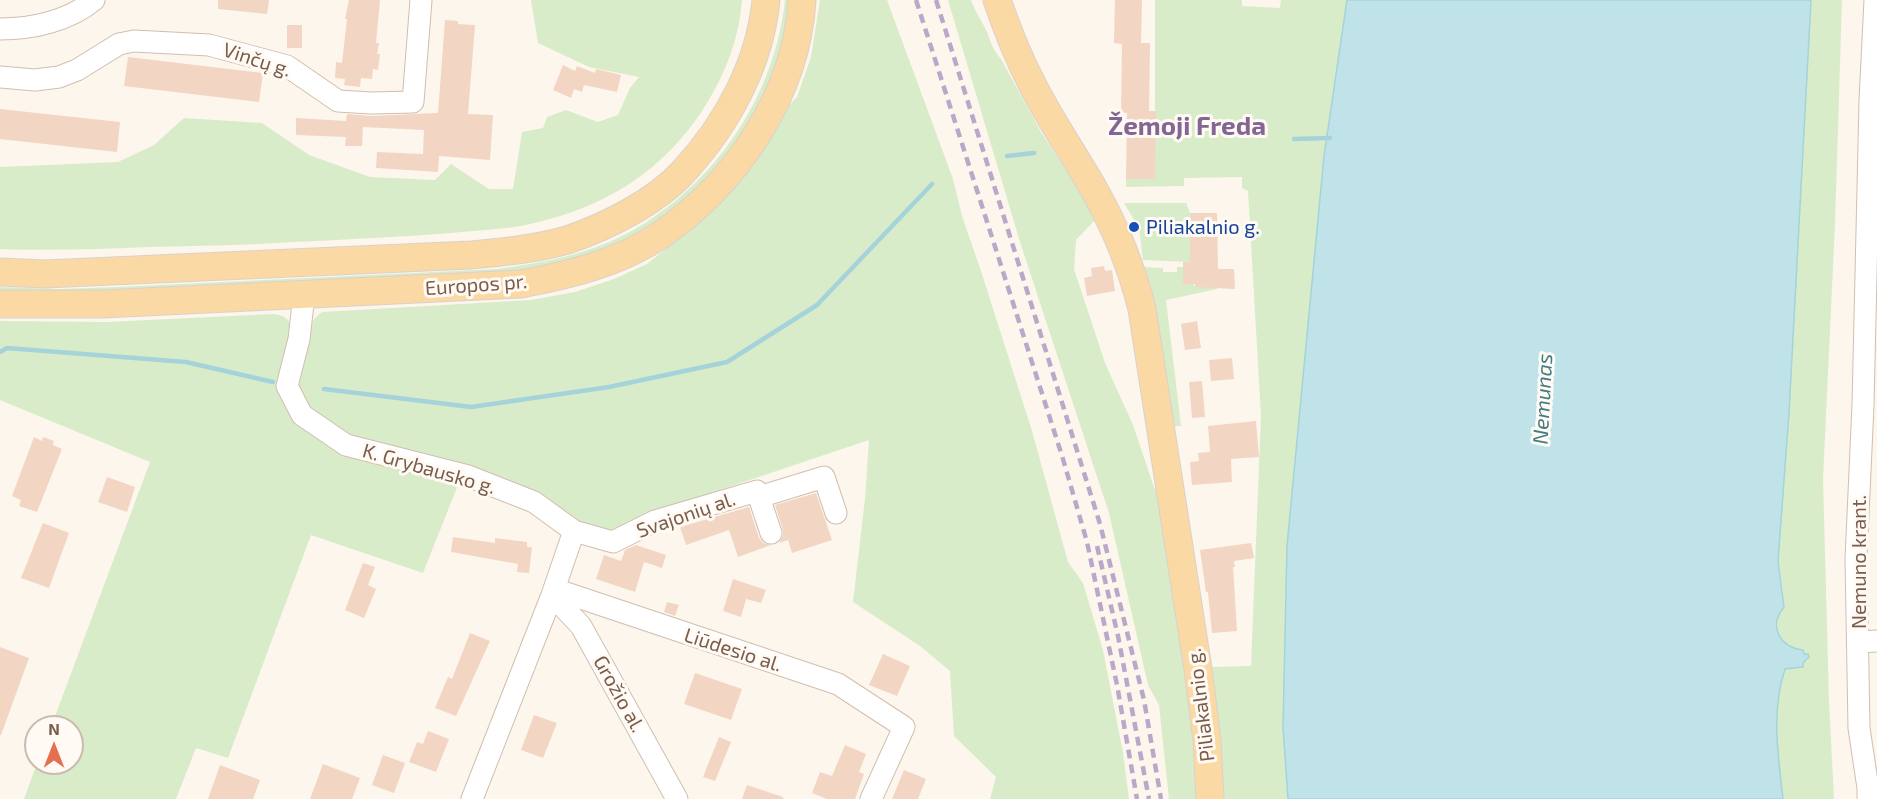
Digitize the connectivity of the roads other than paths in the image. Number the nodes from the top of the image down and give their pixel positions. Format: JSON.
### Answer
{"nodes":[{"id":1,"x":94,"y":0,"type":"edge"},
{"id":2,"x":421,"y":0,"type":"edge"},
{"id":3,"x":766,"y":0,"type":"edge"},
{"id":4,"x":802,"y":0,"type":"edge"},
{"id":5,"x":997,"y":0,"type":"edge"},
{"id":6,"x":1875,"y":0,"type":"edge"},
{"id":7,"x":0,"y":29,"type":"edge"},
{"id":8,"x":0,"y":77,"type":"edge"},
{"id":9,"x":0,"y":272,"type":"edge"},
{"id":10,"x":304,"y":295,"type":"junction"},
{"id":11,"x":0,"y":304,"type":"edge"},
{"id":12,"x":759,"y":497,"type":"junction"},
{"id":13,"x":836,"y":513,"type":"dead end"},
{"id":14,"x":574,"y":531,"type":"junction"},
{"id":15,"x":771,"y":534,"type":"dead end"},
{"id":16,"x":553,"y":592,"type":"junction"},
{"id":17,"x":1868,"y":641,"type":"edge"},
{"id":18,"x":472,"y":799,"type":"edge"},
{"id":19,"x":677,"y":799,"type":"edge"},
{"id":20,"x":871,"y":799,"type":"edge"},
{"id":21,"x":1210,"y":799,"type":"edge"},
{"id":22,"x":1868,"y":799,"type":"edge"}],
"edges":[{"from":1,"to":7,"type":"street"},
{"from":2,"to":8,"type":"street","name":"Vinčų g."},
{"from":3,"to":9,"type":"main road","name":"Europos pr."},
{"from":4,"to":10,"type":"main road","name":"Europos pr."},
{"from":5,"to":21,"type":"main road","name":"Piliakalnio g."},
{"from":6,"to":17,"type":"street","name":"Nemuno krant."},
{"from":10,"to":11,"type":"main road","name":"Europos pr."},
{"from":10,"to":14,"type":"street","name":"K. Grybausko g."},
{"from":12,"to":13,"type":"street"},
{"from":12,"to":14,"type":"street","name":"Svajonių al."},
{"from":12,"to":15,"type":"street","name":"Svajonių al."},
{"from":14,"to":16,"type":"street"},
{"from":16,"to":18,"type":"street"},
{"from":16,"to":19,"type":"street","name":"Grožio al."},
{"from":16,"to":20,"type":"street","name":"Liūdesio al."},
{"from":17,"to":22,"type":"street","name":"Nemuno krant."}]}
